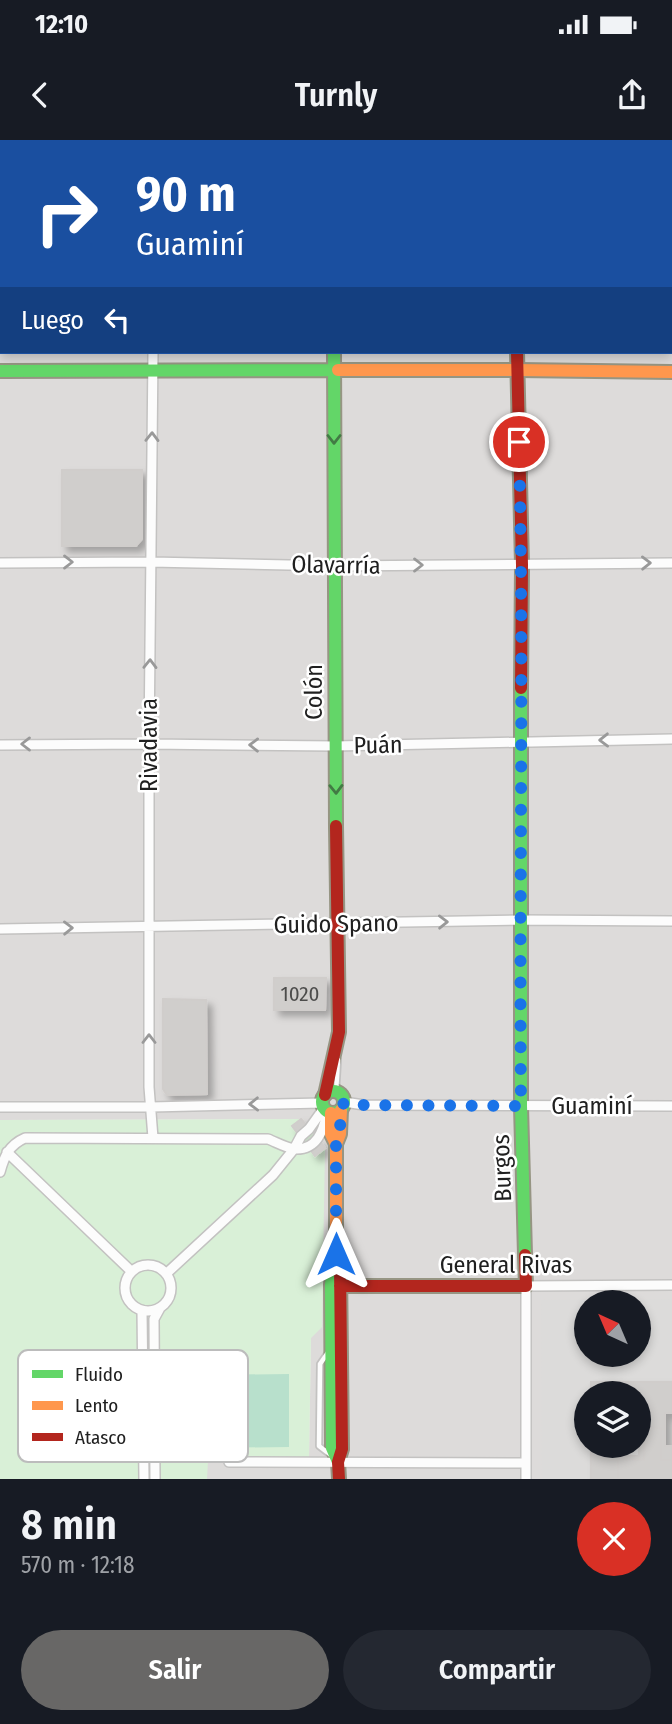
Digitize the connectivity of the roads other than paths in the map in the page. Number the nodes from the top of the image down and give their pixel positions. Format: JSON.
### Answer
{"nodes":[{"id":1,"x":153,"y":354,"type":"edge"},
{"id":2,"x":334,"y":354,"type":"edge"},
{"id":3,"x":517,"y":354,"type":"edge"},
{"id":4,"x":518,"y":370,"type":"junction"},
{"id":5,"x":153,"y":371,"type":"junction"},
{"id":6,"x":334,"y":371,"type":"junction"},
{"id":7,"x":0,"y":372,"type":"edge"},
{"id":8,"x":672,"y":372,"type":"edge"},
{"id":9,"x":151,"y":562,"type":"junction"},
{"id":10,"x":0,"y":563,"type":"edge"},
{"id":11,"x":672,"y":563,"type":"edge"},
{"id":12,"x":522,"y":565,"type":"junction"},
{"id":13,"x":335,"y":566,"type":"junction"},
{"id":14,"x":672,"y":739,"type":"edge"},
{"id":15,"x":522,"y":742,"type":"junction"},
{"id":16,"x":149,"y":744,"type":"junction"},
{"id":17,"x":0,"y":745,"type":"edge"},
{"id":18,"x":335,"y":746,"type":"junction"},
{"id":19,"x":520,"y":920,"type":"junction"},
{"id":20,"x":672,"y":921,"type":"edge"},
{"id":21,"x":338,"y":924,"type":"junction"},
{"id":22,"x":149,"y":926,"type":"junction"},
{"id":23,"x":0,"y":929,"type":"edge"},
{"id":24,"x":331,"y":1104,"type":"junction"},
{"id":25,"x":521,"y":1106,"type":"junction"},
{"id":26,"x":672,"y":1106,"type":"edge"},
{"id":27,"x":0,"y":1107,"type":"edge"},
{"id":28,"x":151,"y":1107,"type":"junction"},
{"id":29,"x":153,"y":1138,"type":"junction"},
{"id":30,"x":294,"y":1149,"type":"junction"},
{"id":31,"x":7,"y":1152,"type":"junction"},
{"id":32,"x":0,"y":1172,"type":"edge"},
{"id":33,"x":336,"y":1254,"type":"junction"},
{"id":34,"x":131,"y":1271,"type":"junction"},
{"id":35,"x":167,"y":1273,"type":"junction"},
{"id":36,"x":672,"y":1284,"type":"edge"},
{"id":37,"x":340,"y":1286,"type":"junction"},
{"id":38,"x":526,"y":1286,"type":"junction"},
{"id":39,"x":160,"y":1308,"type":"junction"},
{"id":40,"x":142,"y":1310,"type":"junction"},
{"id":41,"x":142,"y":1350,"type":"edge"},
{"id":42,"x":154,"y":1350,"type":"edge"},
{"id":43,"x":229,"y":1462,"type":"dead end"},
{"id":44,"x":338,"y":1462,"type":"junction"},
{"id":45,"x":526,"y":1463,"type":"junction"},
{"id":46,"x":339,"y":1479,"type":"edge"},
{"id":47,"x":526,"y":1479,"type":"edge"}],
"edges":[{"from":1,"to":5,"type":"street","name":"Rivadavia"},
{"from":2,"to":6,"type":"main road","name":"Colón"},
{"from":3,"to":4,"type":"main road","name":"Burgos"},
{"from":4,"to":6,"type":"main road"},
{"from":4,"to":8,"type":"main road"},
{"from":4,"to":12,"type":"main road","name":"Burgos"},
{"from":5,"to":6,"type":"main road"},
{"from":5,"to":7,"type":"main road"},
{"from":9,"to":5,"type":"street","name":"Rivadavia","one_way":true},
{"from":6,"to":13,"type":"main road","name":"Colón","one_way":true},
{"from":10,"to":9,"type":"street","name":"Olavarría","one_way":true},
{"from":9,"to":13,"type":"street","name":"Olavarría"},
{"from":16,"to":9,"type":"street","name":"Rivadavia","one_way":true},
{"from":12,"to":11,"type":"street","name":"Olavarría","one_way":true},
{"from":13,"to":12,"type":"street","name":"Olavarría","one_way":true},
{"from":12,"to":15,"type":"main road","name":"Burgos"},
{"from":13,"to":18,"type":"main road","name":"Colón"},
{"from":14,"to":15,"type":"street","name":"Puán","one_way":true},
{"from":15,"to":18,"type":"street","name":"Puán"},
{"from":15,"to":19,"type":"main road","name":"Burgos"},
{"from":16,"to":17,"type":"street","name":"Puán","one_way":true},
{"from":18,"to":16,"type":"street","name":"Puán","one_way":true},
{"from":16,"to":22,"type":"street","name":"Rivadavia"},
{"from":18,"to":21,"type":"main road","name":"Colón","one_way":true},
{"from":19,"to":20,"type":"street","name":"Guido Spano"},
{"from":21,"to":19,"type":"street","name":"Guido Spano","one_way":true},
{"from":19,"to":25,"type":"main road","name":"Burgos"},
{"from":21,"to":22,"type":"street","name":"Guido Spano"},
{"from":21,"to":24,"type":"main road","name":"Colón"},
{"from":23,"to":22,"type":"street","name":"Guido Spano","one_way":true},
{"from":28,"to":22,"type":"street","name":"Rivadavia","one_way":true},
{"from":24,"to":25,"type":"street","name":"Guaminí"},
{"from":24,"to":28,"type":"street","name":"Guaminí","one_way":true},
{"from":24,"to":30,"type":"street"},
{"from":24,"to":33,"type":"main road"},
{"from":25,"to":26,"type":"street","name":"Guaminí"},
{"from":25,"to":38,"type":"main road","name":"Burgos"},
{"from":27,"to":28,"type":"street","name":"Guaminí"},
{"from":28,"to":29,"type":"street","name":"Rivadavia"},
{"from":29,"to":30,"type":"street"},
{"from":29,"to":31,"type":"street"},
{"from":30,"to":35,"type":"street"},
{"from":31,"to":32,"type":"street"},
{"from":31,"to":34,"type":"street"},
{"from":33,"to":37,"type":"main road"},
{"from":33,"to":44,"type":"main road"},
{"from":34,"to":35,"type":"street"},
{"from":34,"to":40,"type":"street"},
{"from":35,"to":39,"type":"street"},
{"from":36,"to":38,"type":"street","name":"General Rivas"},
{"from":37,"to":38,"type":"main road","name":"General Rivas"},
{"from":37,"to":44,"type":"main road"},
{"from":38,"to":45,"type":"street","name":"Burgos"},
{"from":39,"to":40,"type":"street"},
{"from":39,"to":42,"type":"street"},
{"from":40,"to":41,"type":"street"},
{"from":43,"to":44,"type":"street"},
{"from":44,"to":45,"type":"street"},
{"from":44,"to":46,"type":"main road"},
{"from":45,"to":47,"type":"street","name":"Burgos"}]}
